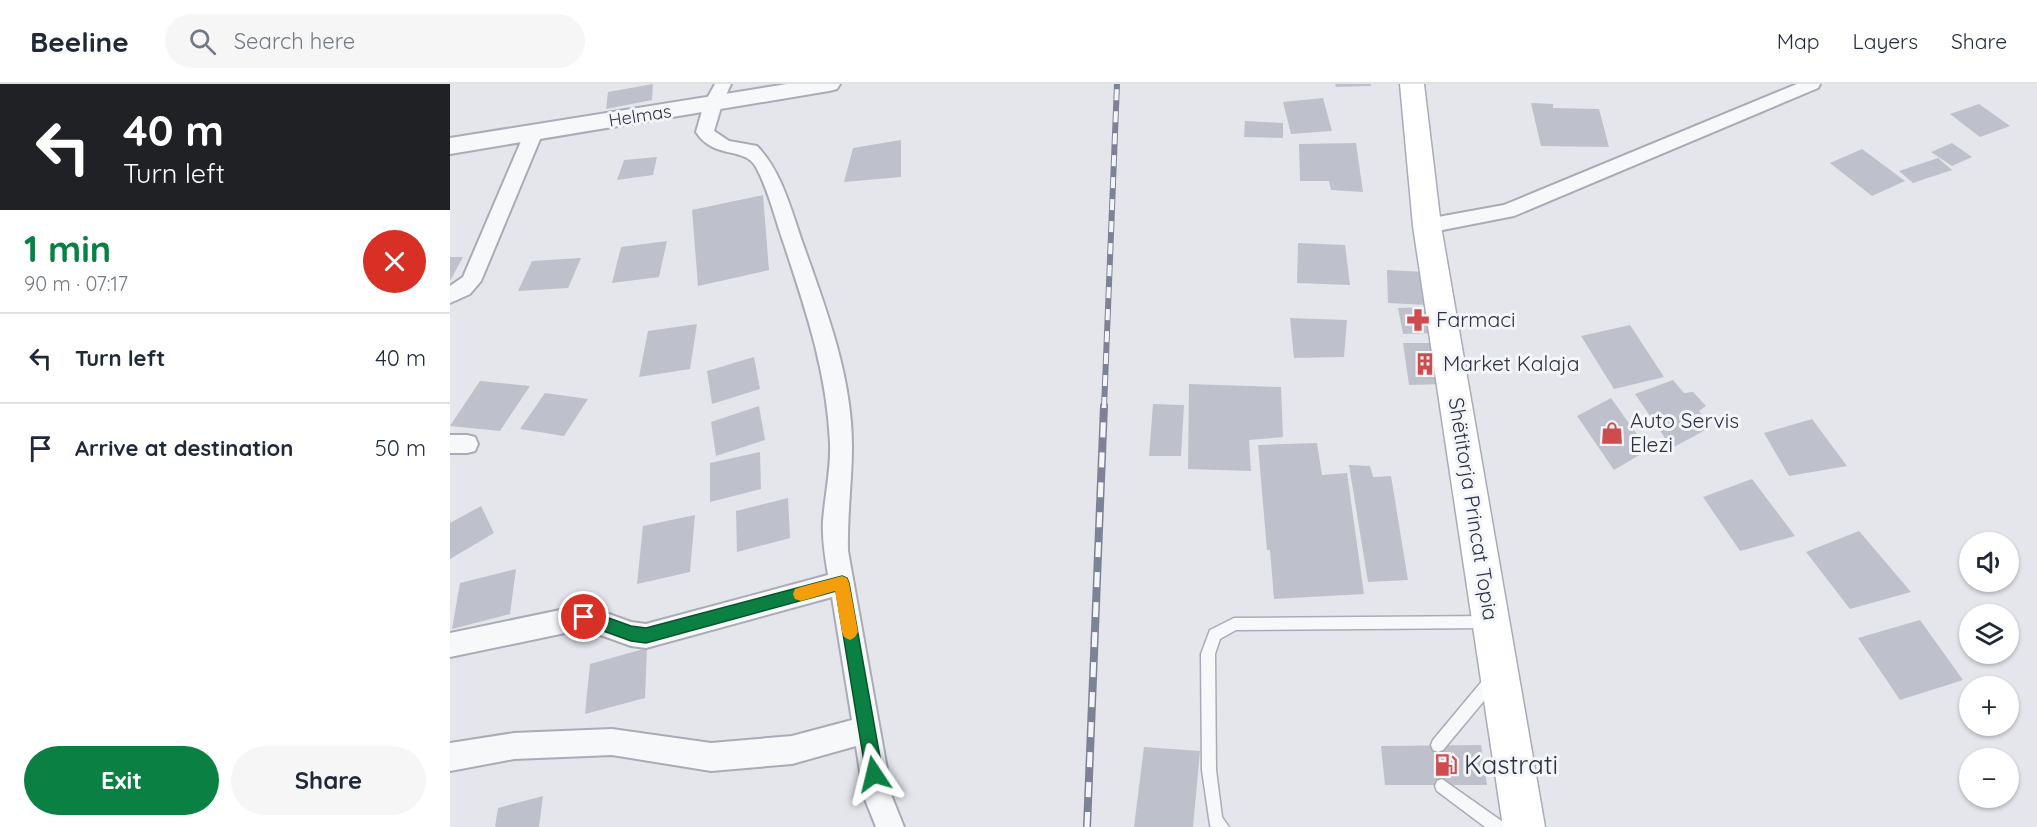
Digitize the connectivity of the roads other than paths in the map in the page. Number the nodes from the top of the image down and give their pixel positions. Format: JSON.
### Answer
{"nodes":[{"id":1,"x":829,"y":84,"type":"edge"},
{"id":2,"x":1412,"y":84,"type":"edge"},
{"id":3,"x":1812,"y":84,"type":"edge"},
{"id":4,"x":718,"y":94,"type":"edge"},
{"id":5,"x":534,"y":132,"type":"junction"},
{"id":6,"x":450,"y":146,"type":"edge"},
{"id":7,"x":1427,"y":226,"type":"junction"},
{"id":8,"x":450,"y":295,"type":"edge"},
{"id":9,"x":842,"y":583,"type":"junction"},
{"id":10,"x":1491,"y":622,"type":"junction"},
{"id":11,"x":450,"y":645,"type":"edge"},
{"id":12,"x":1499,"y":671,"type":"junction"},
{"id":13,"x":866,"y":730,"type":"junction"},
{"id":14,"x":1438,"y":745,"type":"dead end"},
{"id":15,"x":450,"y":757,"type":"edge"},
{"id":16,"x":1442,"y":786,"type":"dead end"},
{"id":17,"x":890,"y":827,"type":"edge"},
{"id":18,"x":1221,"y":827,"type":"edge"},
{"id":19,"x":1498,"y":827,"type":"edge"},
{"id":20,"x":1524,"y":827,"type":"edge"}],
"edges":[{"from":1,"to":4,"type":"street","name":"Helmas"},
{"from":2,"to":7,"type":"main road","name":"Shëtitorja Princat Topia"},
{"from":3,"to":7,"type":"street"},
{"from":4,"to":5,"type":"street","name":"Helmas"},
{"from":4,"to":9,"type":"street"},
{"from":5,"to":6,"type":"street","name":"Helmas"},
{"from":5,"to":8,"type":"street"},
{"from":7,"to":10,"type":"main road","name":"Shëtitorja Princat Topia"},
{"from":9,"to":11,"type":"street"},
{"from":9,"to":13,"type":"street"},
{"from":10,"to":12,"type":"main road","name":"Shëtitorja Princat Topia"},
{"from":10,"to":18,"type":"lane"},
{"from":12,"to":14,"type":"lane"},
{"from":12,"to":20,"type":"main road","name":"Shëtitorja Princat Topia"},
{"from":13,"to":15,"type":"street"},
{"from":13,"to":17,"type":"street"},
{"from":16,"to":19,"type":"lane"}]}
